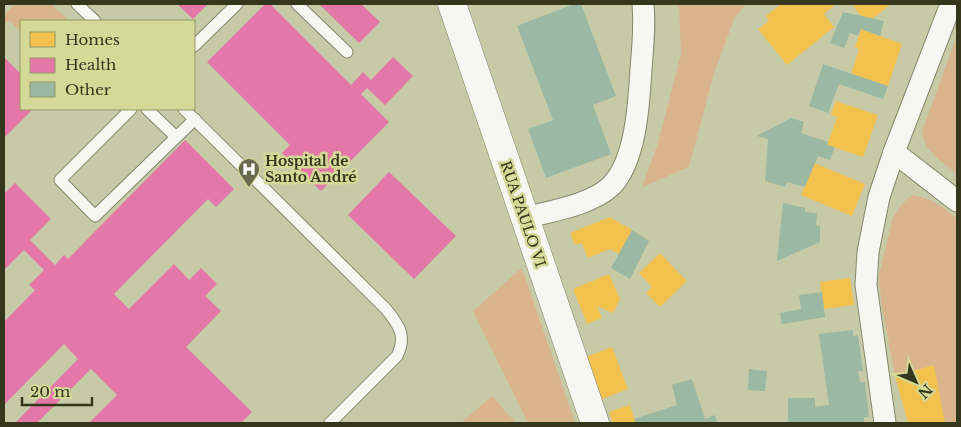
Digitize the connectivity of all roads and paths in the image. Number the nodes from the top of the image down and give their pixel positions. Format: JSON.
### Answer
{"nodes":[{"id":1,"x":77,"y":4,"type":"edge"},
{"id":2,"x":237,"y":4,"type":"edge"},
{"id":3,"x":297,"y":4,"type":"edge"},
{"id":4,"x":452,"y":4,"type":"edge"},
{"id":5,"x":643,"y":4,"type":"edge"},
{"id":6,"x":951,"y":4,"type":"edge"},
{"id":7,"x":94,"y":20,"type":"edge"},
{"id":8,"x":195,"y":45,"type":"edge"},
{"id":9,"x":347,"y":52,"type":"dead end"},
{"id":10,"x":130,"y":110,"type":"edge"},
{"id":11,"x":148,"y":110,"type":"edge"},
{"id":12,"x":185,"y":110,"type":"edge"},
{"id":13,"x":195,"y":119,"type":"junction"},
{"id":14,"x":176,"y":137,"type":"junction"},
{"id":15,"x":894,"y":152,"type":"junction"},
{"id":16,"x":957,"y":201,"type":"edge"},
{"id":17,"x":525,"y":218,"type":"junction"},
{"id":18,"x":330,"y":423,"type":"edge"},
{"id":19,"x":595,"y":423,"type":"edge"},
{"id":20,"x":885,"y":423,"type":"edge"}],
"edges":[{"from":1,"to":7,"type":"lane"},
{"from":2,"to":8,"type":"lane"},
{"from":3,"to":9,"type":"lane"},
{"from":4,"to":17,"type":"main road","name":"RUA PAULO VI"},
{"from":5,"to":17,"type":"street"},
{"from":6,"to":15,"type":"street"},
{"from":10,"to":14,"type":"lane"},
{"from":11,"to":14,"type":"lane"},
{"from":12,"to":13,"type":"lane"},
{"from":13,"to":14,"type":"lane"},
{"from":13,"to":18,"type":"lane"},
{"from":15,"to":16,"type":"street"},
{"from":15,"to":20,"type":"street"},
{"from":17,"to":19,"type":"main road","name":"RUA PAULO VI"}]}
